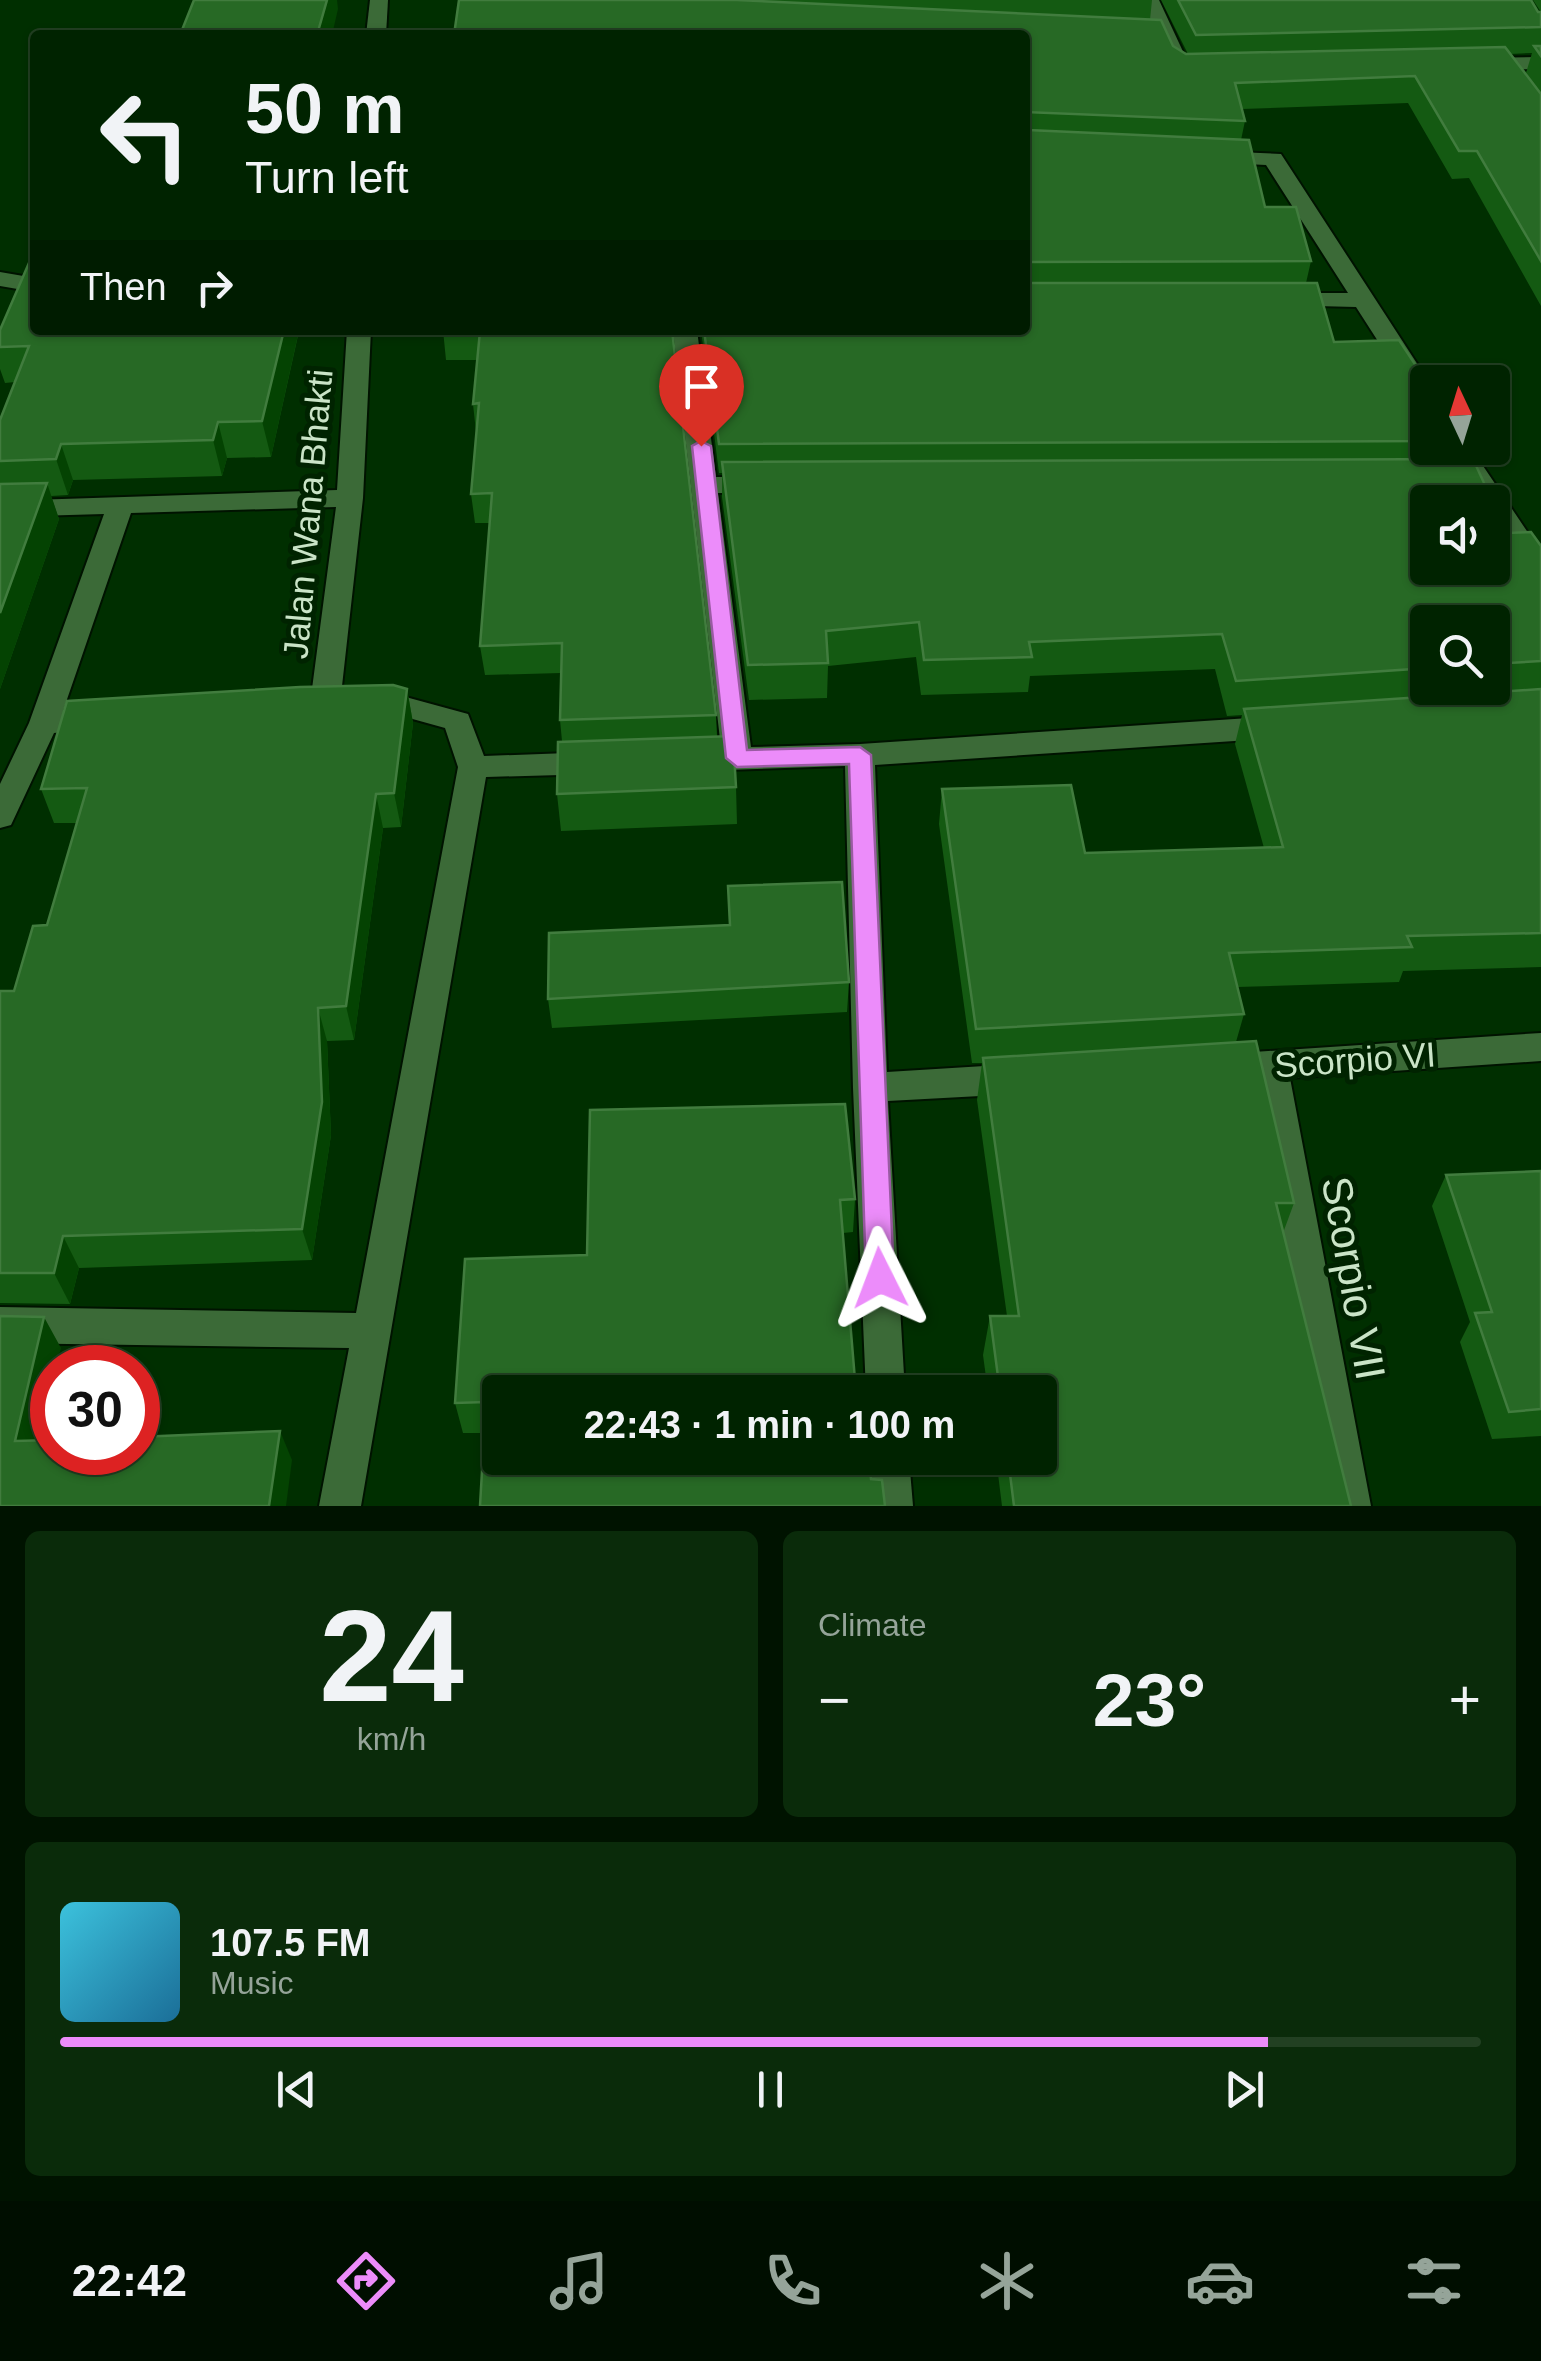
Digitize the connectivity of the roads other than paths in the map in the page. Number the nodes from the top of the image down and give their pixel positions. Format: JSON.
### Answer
{"nodes":[{"id":1,"x":379,"y":0,"type":"edge"},
{"id":2,"x":1150,"y":0,"type":"edge"},
{"id":3,"x":376,"y":30,"type":"edge"},
{"id":4,"x":1541,"y":63,"type":"edge"},
{"id":5,"x":1505,"y":64,"type":"junction"},
{"id":6,"x":1467,"y":65,"type":"edge"},
{"id":7,"x":1201,"y":70,"type":"edge"},
{"id":8,"x":1523,"y":89,"type":"edge"},
{"id":9,"x":1197,"y":156,"type":"edge"},
{"id":10,"x":0,"y":279,"type":"edge"},
{"id":11,"x":30,"y":284,"type":"edge"},
{"id":12,"x":1262,"y":300,"type":"edge"},
{"id":13,"x":1360,"y":300,"type":"junction"},
{"id":14,"x":359,"y":335,"type":"edge"},
{"id":15,"x":686,"y":335,"type":"edge"},
{"id":16,"x":1410,"y":374,"type":"edge"},
{"id":17,"x":1470,"y":465,"type":"edge"},
{"id":18,"x":1442,"y":482,"type":"edge"},
{"id":19,"x":1482,"y":482,"type":"junction"},
{"id":20,"x":786,"y":485,"type":"edge"},
{"id":21,"x":706,"y":486,"type":"junction"},
{"id":22,"x":350,"y":498,"type":"junction"},
{"id":23,"x":120,"y":506,"type":"junction"},
{"id":24,"x":0,"y":509,"type":"edge"},
{"id":25,"x":1541,"y":573,"type":"edge"},
{"id":26,"x":325,"y":704,"type":"junction"},
{"id":27,"x":288,"y":707,"type":"edge"},
{"id":28,"x":138,"y":717,"type":"edge"},
{"id":29,"x":44,"y":723,"type":"junction"},
{"id":30,"x":1308,"y":725,"type":"edge"},
{"id":31,"x":860,"y":755,"type":"junction"},
{"id":32,"x":737,"y":758,"type":"junction"},
{"id":33,"x":662,"y":761,"type":"edge"},
{"id":34,"x":624,"y":762,"type":"edge"},
{"id":35,"x":473,"y":767,"type":"junction"},
{"id":36,"x":0,"y":817,"type":"edge"},
{"id":37,"x":1541,"y":1047,"type":"edge"},
{"id":38,"x":1270,"y":1066,"type":"junction"},
{"id":39,"x":1194,"y":1070,"type":"edge"},
{"id":40,"x":1042,"y":1078,"type":"edge"},
{"id":41,"x":870,"y":1088,"type":"junction"},
{"id":42,"x":0,"y":1325,"type":"edge"},
{"id":43,"x":372,"y":1331,"type":"junction"},
{"id":44,"x":885,"y":1375,"type":"edge"},
{"id":45,"x":890,"y":1475,"type":"edge"},
{"id":46,"x":340,"y":1506,"type":"edge"},
{"id":47,"x":892,"y":1506,"type":"edge"},
{"id":48,"x":1350,"y":1506,"type":"edge"}],
"edges":[{"from":1,"to":3,"type":"street"},
{"from":2,"to":7,"type":"street"},
{"from":4,"to":5,"type":"street"},
{"from":5,"to":6,"type":"street"},
{"from":5,"to":8,"type":"street"},
{"from":9,"to":13,"type":"street"},
{"from":10,"to":11,"type":"street"},
{"from":12,"to":13,"type":"street"},
{"from":13,"to":16,"type":"street"},
{"from":14,"to":22,"type":"street","name":"Jalan Wana Bhakti"},
{"from":15,"to":21,"type":"street"},
{"from":17,"to":19,"type":"street"},
{"from":18,"to":19,"type":"street"},
{"from":19,"to":25,"type":"street"},
{"from":20,"to":21,"type":"street"},
{"from":21,"to":32,"type":"street"},
{"from":22,"to":23,"type":"street"},
{"from":22,"to":26,"type":"street","name":"Jalan Wana Bhakti"},
{"from":23,"to":24,"type":"street"},
{"from":23,"to":29,"type":"street"},
{"from":26,"to":27,"type":"street"},
{"from":26,"to":35,"type":"street"},
{"from":28,"to":29,"type":"street"},
{"from":29,"to":36,"type":"street"},
{"from":30,"to":31,"type":"street"},
{"from":31,"to":32,"type":"street"},
{"from":31,"to":41,"type":"street"},
{"from":32,"to":33,"type":"street"},
{"from":34,"to":35,"type":"street"},
{"from":35,"to":43,"type":"street"},
{"from":37,"to":38,"type":"street","name":"Scorpio VI"},
{"from":38,"to":39,"type":"street","name":"Scorpio VI"},
{"from":38,"to":48,"type":"street","name":"Scorpio VII"},
{"from":40,"to":41,"type":"street"},
{"from":41,"to":44,"type":"street"},
{"from":42,"to":43,"type":"street"},
{"from":43,"to":46,"type":"street"},
{"from":45,"to":47,"type":"street"}]}
